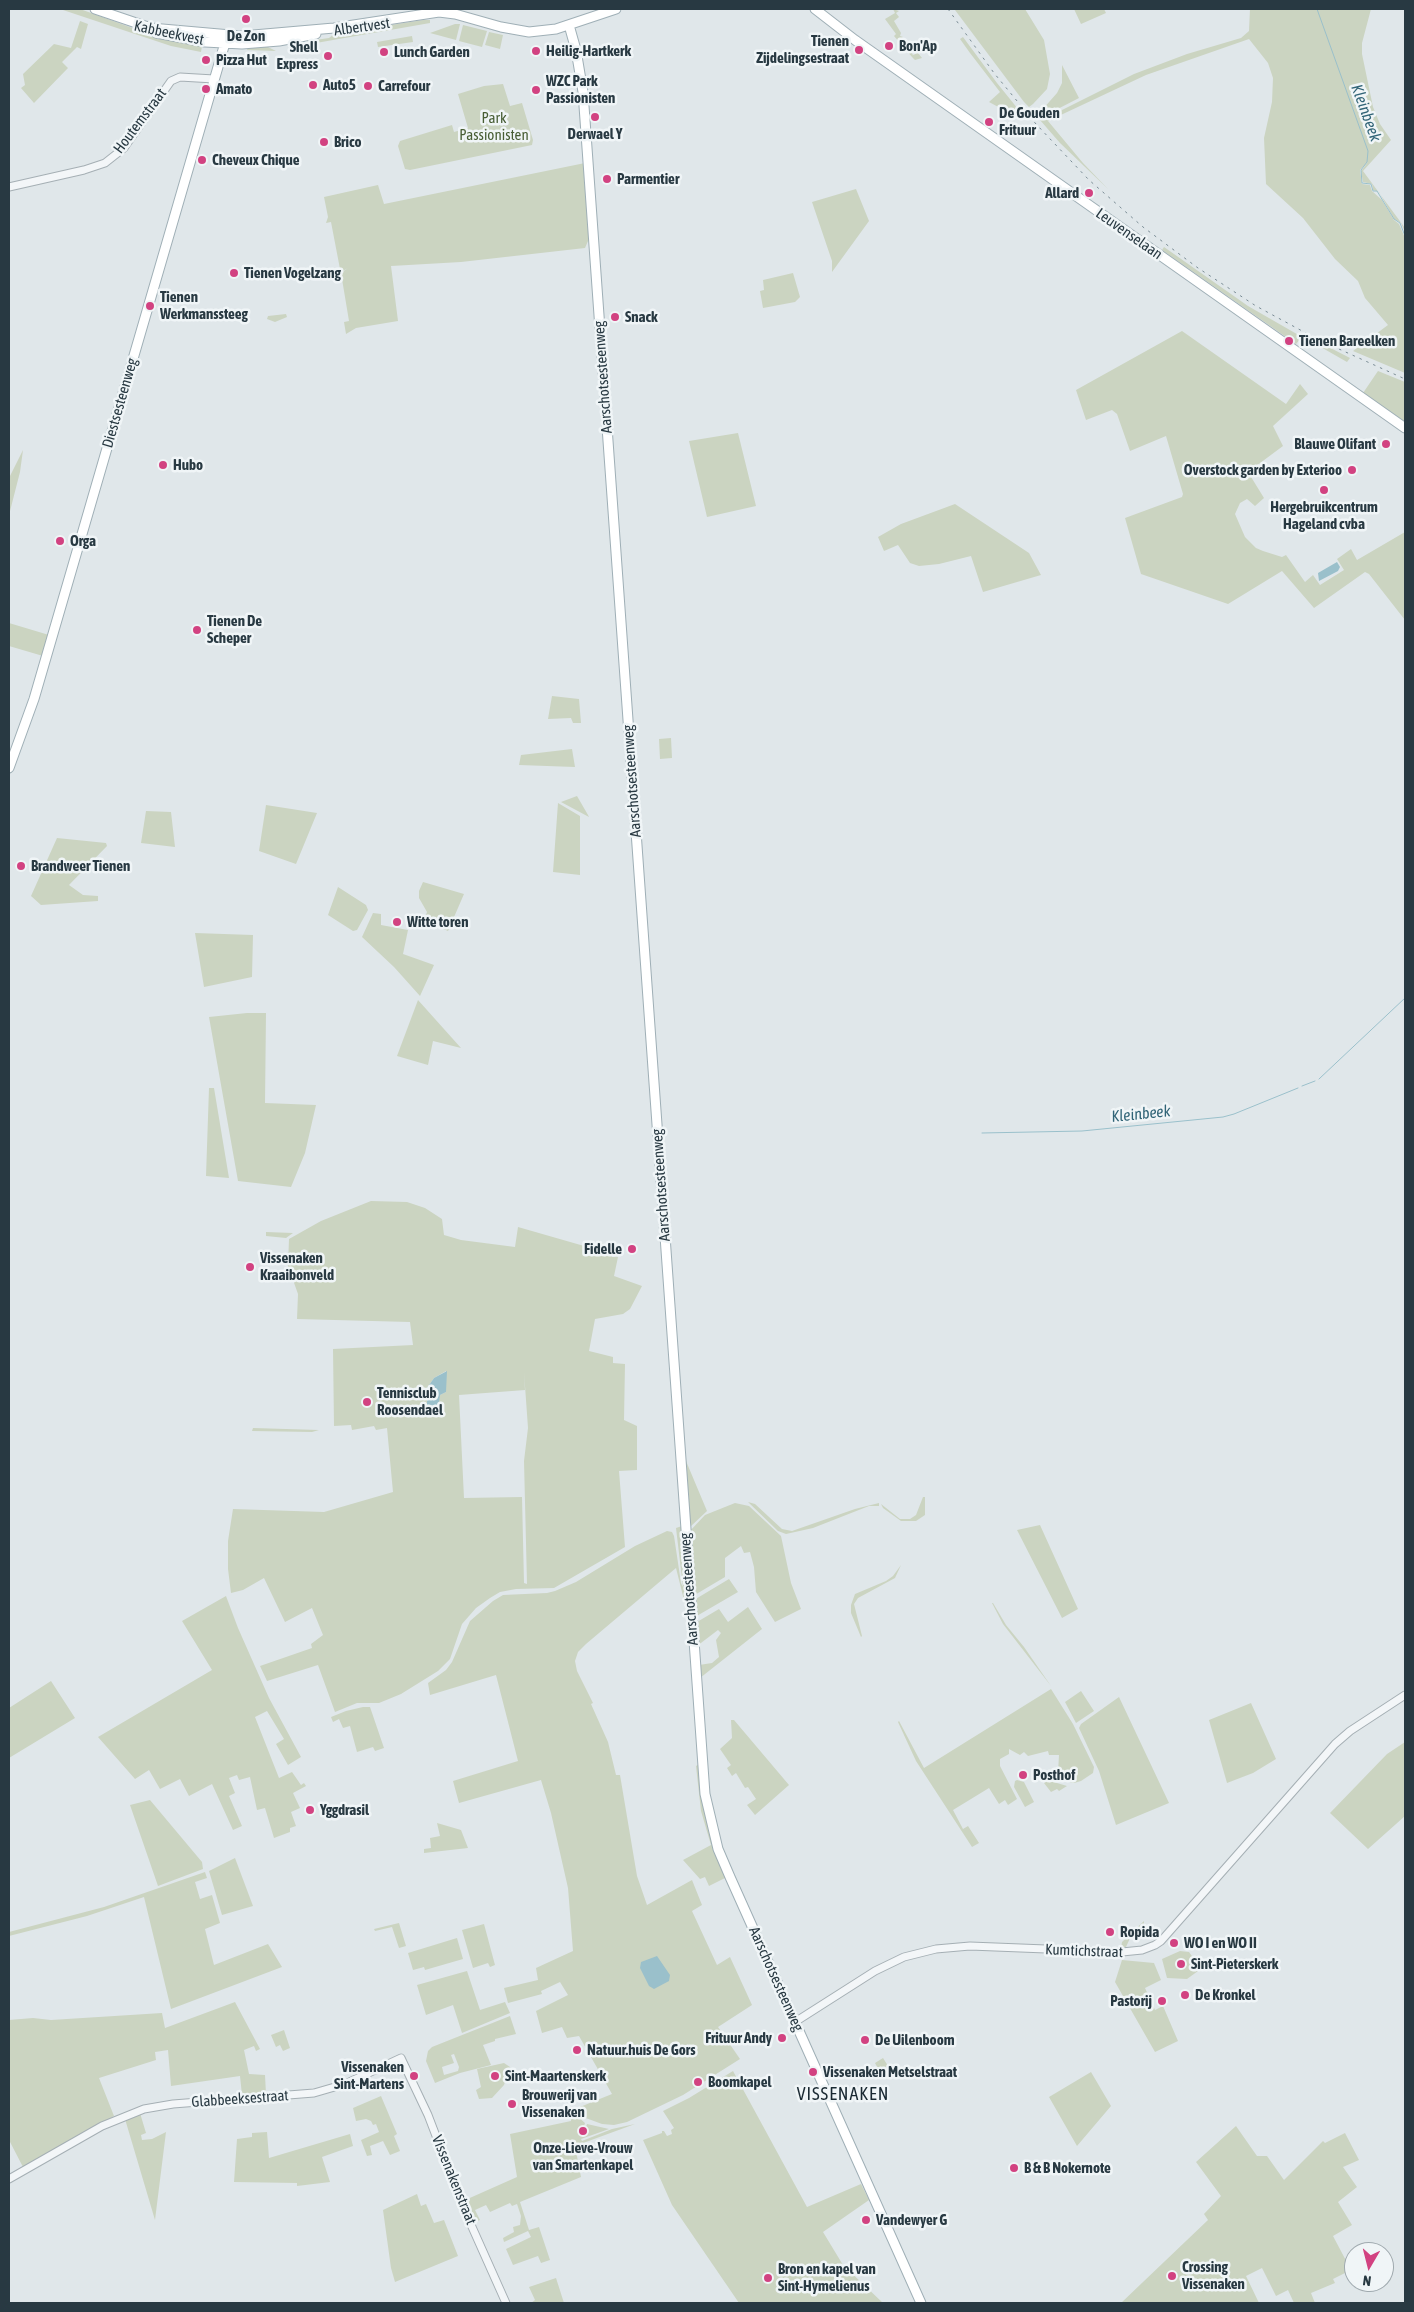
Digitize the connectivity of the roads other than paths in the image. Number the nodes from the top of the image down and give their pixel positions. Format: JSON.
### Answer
{"nodes":[{"id":1,"x":88,"y":9,"type":"edge"},
{"id":2,"x":95,"y":9,"type":"edge"},
{"id":3,"x":616,"y":9,"type":"edge"},
{"id":4,"x":808,"y":9,"type":"edge"},
{"id":5,"x":815,"y":9,"type":"edge"},
{"id":6,"x":569,"y":25,"type":"junction"},
{"id":7,"x":521,"y":32,"type":"junction"},
{"id":8,"x":853,"y":38,"type":"junction"},
{"id":9,"x":225,"y":40,"type":"junction"},
{"id":10,"x":214,"y":79,"type":"junction"},
{"id":11,"x":9,"y":187,"type":"edge"},
{"id":12,"x":1405,"y":428,"type":"edge"},
{"id":13,"x":9,"y":768,"type":"edge"},
{"id":14,"x":1405,"y":1695,"type":"edge"},
{"id":15,"x":795,"y":2022,"type":"junction"},
{"id":16,"x":401,"y":2058,"type":"joint"},
{"id":17,"x":9,"y":2179,"type":"edge"},
{"id":18,"x":506,"y":2303,"type":"edge"},
{"id":19,"x":920,"y":2303,"type":"edge"}],
"edges":[{"from":1,"to":9,"type":"main road","name":"Kabbeekvest"},
{"from":2,"to":9,"type":"main road","name":"Kabbeekvest"},
{"from":3,"to":6,"type":"main road"},
{"from":4,"to":8,"type":"main road","name":"Leuvenselaan"},
{"from":5,"to":8,"type":"main road","name":"Leuvenselaan"},
{"from":6,"to":7,"type":"main road"},
{"from":6,"to":15,"type":"main road","name":"Aarschotsesteenweg"},
{"from":7,"to":9,"type":"main road","name":"Albertvest"},
{"from":7,"to":9,"type":"main road","name":"Albertvest"},
{"from":8,"to":12,"type":"main road","name":"Leuvenselaan"},
{"from":9,"to":10,"type":"main road","name":"Diestsesteenweg"},
{"from":10,"to":11,"type":"street","name":"Houtemstraat"},
{"from":10,"to":13,"type":"main road","name":"Diestsesteenweg"},
{"from":14,"to":15,"type":"street","name":"Kumtichstraat"},
{"from":15,"to":19,"type":"main road","name":"Aarschotsesteenweg"},
{"from":16,"to":17,"type":"street","name":"Glabbeeksestraat"},
{"from":16,"to":18,"type":"street","name":"Vissenakenstraat"}]}
